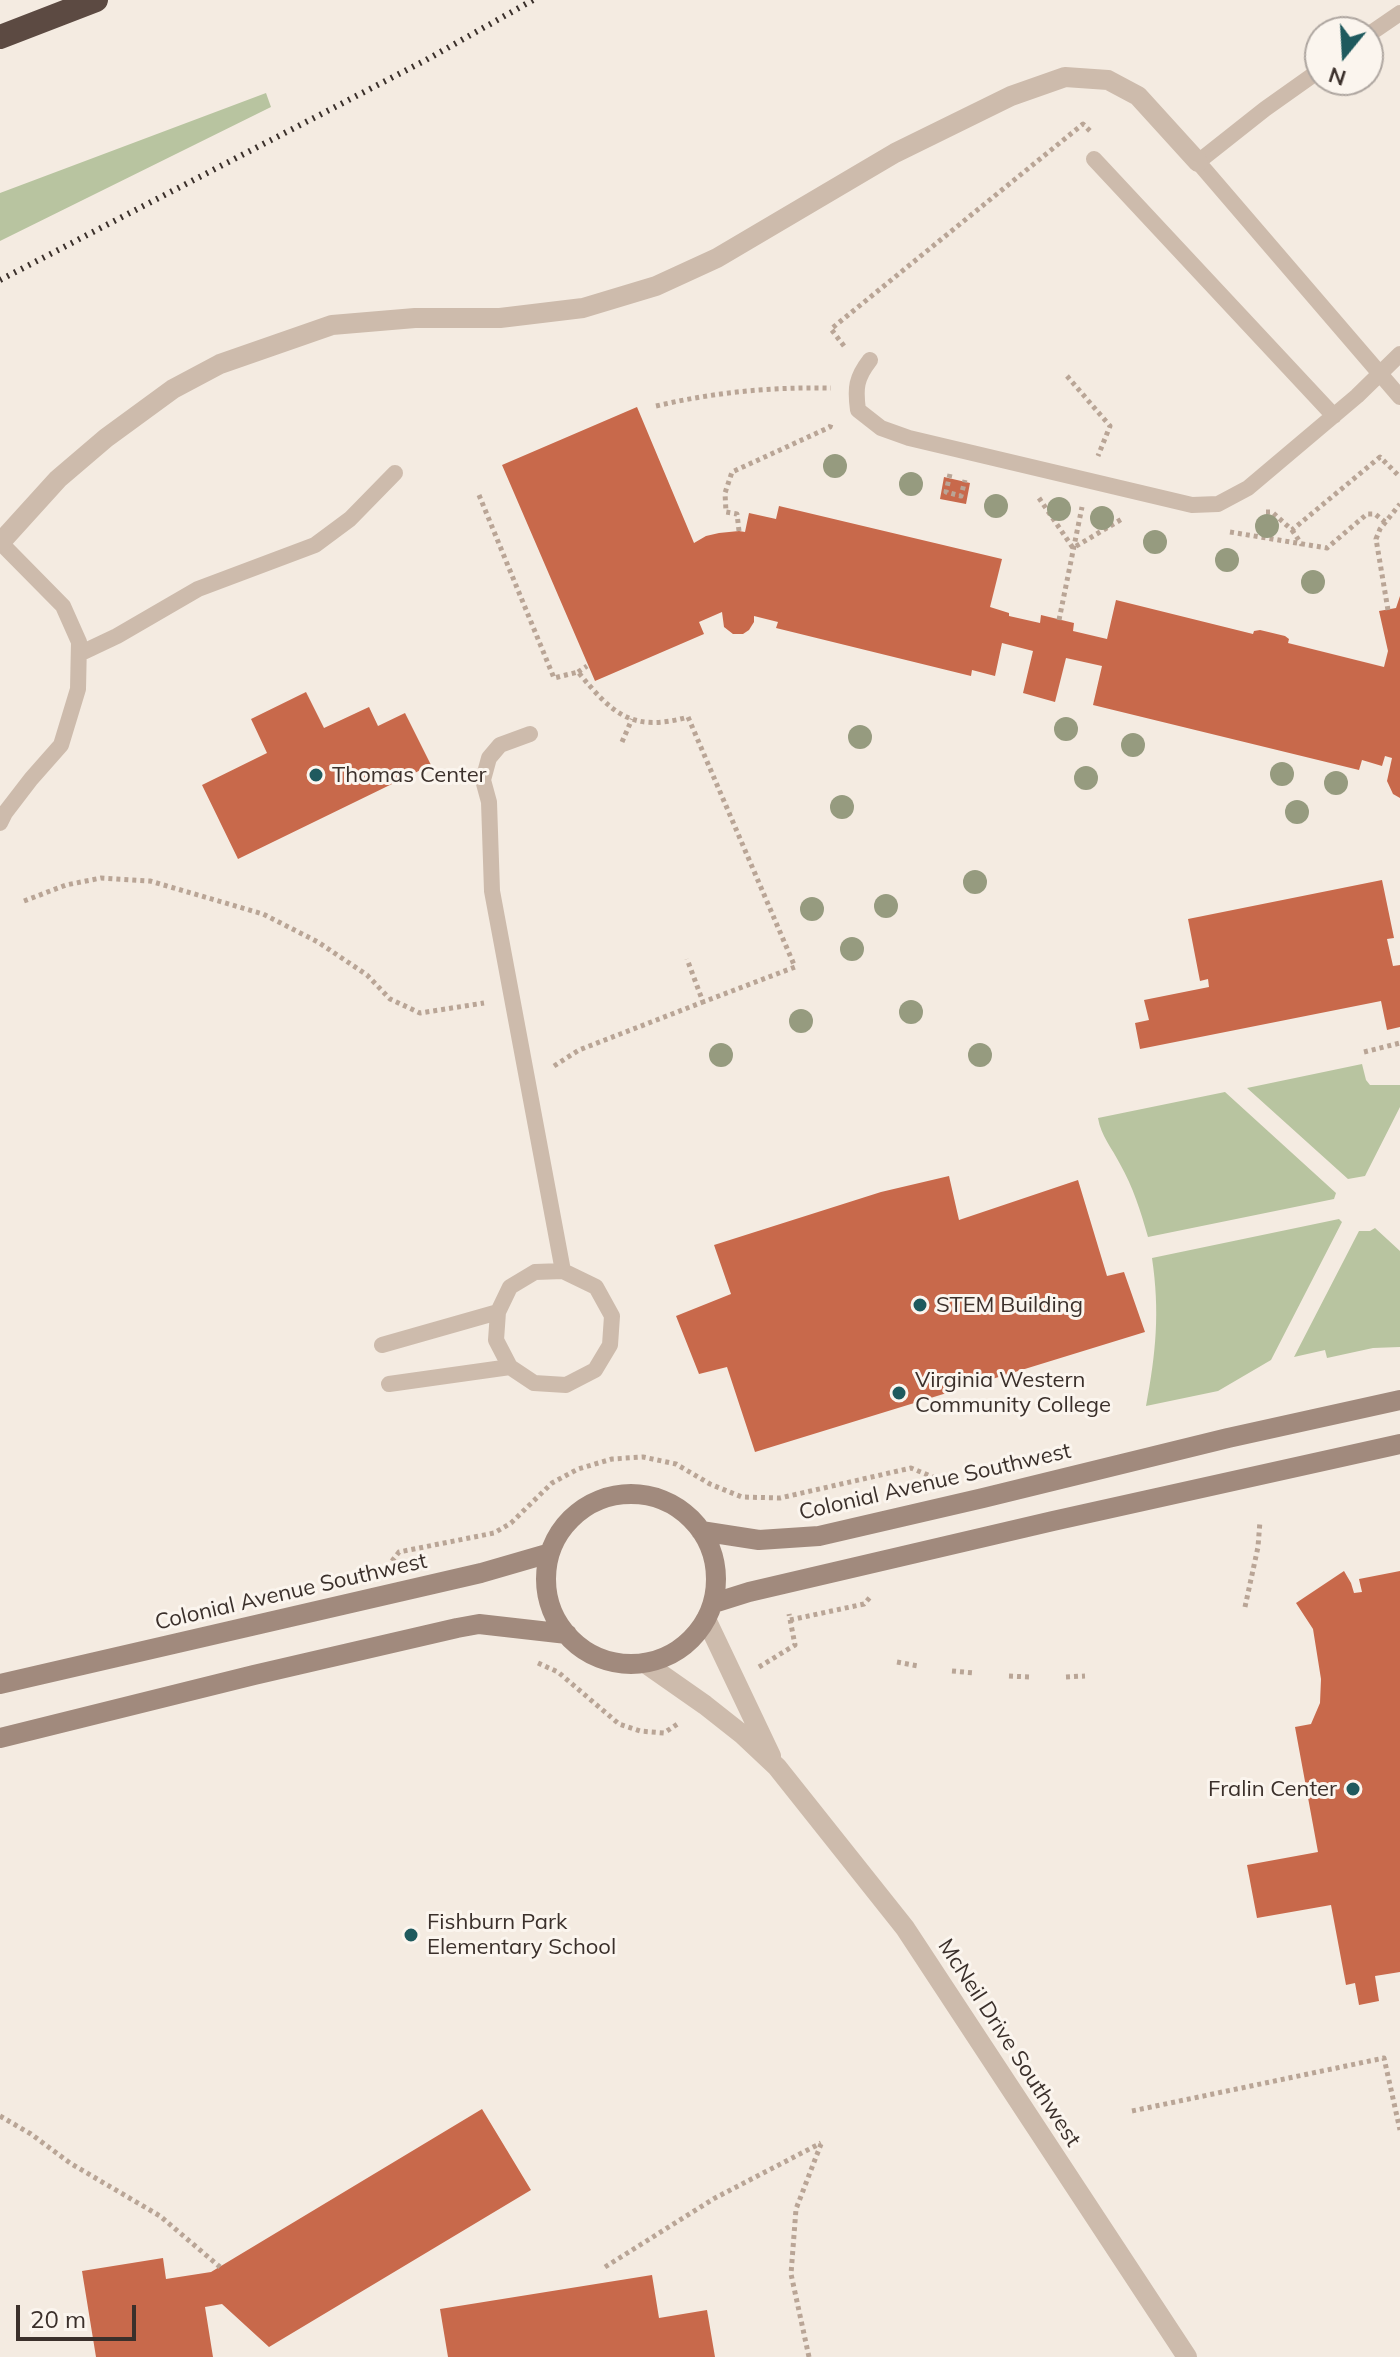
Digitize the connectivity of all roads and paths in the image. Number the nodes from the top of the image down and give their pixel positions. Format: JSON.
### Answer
{"nodes":[{"id":1,"x":96,"y":0,"type":"edge"},
{"id":2,"x":0,"y":37,"type":"edge"},
{"id":3,"x":1304,"y":81,"type":"edge"},
{"id":4,"x":1097,"y":139,"type":"dead end"},
{"id":5,"x":1094,"y":159,"type":"dead end"},
{"id":6,"x":1198,"y":162,"type":"junction"},
{"id":7,"x":847,"y":350,"type":"dead end"},
{"id":8,"x":1400,"y":354,"type":"edge"},
{"id":9,"x":870,"y":360,"type":"dead end"},
{"id":10,"x":1380,"y":374,"type":"junction"},
{"id":11,"x":1067,"y":376,"type":"dead end"},
{"id":12,"x":856,"y":389,"type":"junction"},
{"id":13,"x":1400,"y":397,"type":"edge"},
{"id":14,"x":656,"y":406,"type":"dead end"},
{"id":15,"x":834,"y":415,"type":"dead end"},
{"id":16,"x":1334,"y":416,"type":"junction"},
{"id":17,"x":1388,"y":465,"type":"dead end"},
{"id":18,"x":951,"y":469,"type":"dead end"},
{"id":19,"x":966,"y":472,"type":"dead end"},
{"id":20,"x":395,"y":473,"type":"dead end"},
{"id":21,"x":1400,"y":477,"type":"edge"},
{"id":22,"x":1088,"y":481,"type":"junction"},
{"id":23,"x":1034,"y":491,"type":"dead end"},
{"id":24,"x":479,"y":495,"type":"dead end"},
{"id":25,"x":1400,"y":504,"type":"edge"},
{"id":26,"x":1134,"y":511,"type":"dead end"},
{"id":27,"x":1385,"y":522,"type":"junction"},
{"id":28,"x":1292,"y":530,"type":"dead end"},
{"id":29,"x":739,"y":531,"type":"dead end"},
{"id":30,"x":1229,"y":532,"type":"dead end"},
{"id":31,"x":0,"y":543,"type":"edge"},
{"id":32,"x":1302,"y":545,"type":"junction"},
{"id":33,"x":1073,"y":548,"type":"junction"},
{"id":34,"x":1388,"y":610,"type":"dead end"},
{"id":35,"x":1059,"y":620,"type":"dead end"},
{"id":36,"x":79,"y":654,"type":"junction"},
{"id":37,"x":587,"y":666,"type":"dead end"},
{"id":38,"x":578,"y":672,"type":"junction"},
{"id":39,"x":632,"y":719,"type":"junction"},
{"id":40,"x":530,"y":734,"type":"dead end"},
{"id":41,"x":622,"y":742,"type":"dead end"},
{"id":42,"x":0,"y":823,"type":"edge"},
{"id":43,"x":24,"y":901,"type":"dead end"},
{"id":44,"x":687,"y":959,"type":"dead end"},
{"id":45,"x":511,"y":997,"type":"junction"},
{"id":46,"x":703,"y":1002,"type":"junction"},
{"id":47,"x":1400,"y":1043,"type":"edge"},
{"id":48,"x":1364,"y":1052,"type":"dead end"},
{"id":49,"x":554,"y":1066,"type":"dead end"},
{"id":50,"x":563,"y":1271,"type":"junction"},
{"id":51,"x":498,"y":1312,"type":"junction"},
{"id":52,"x":382,"y":1345,"type":"dead end"},
{"id":53,"x":510,"y":1367,"type":"junction"},
{"id":54,"x":389,"y":1384,"type":"dead end"},
{"id":55,"x":1400,"y":1400,"type":"edge"},
{"id":56,"x":1400,"y":1444,"type":"edge"},
{"id":57,"x":911,"y":1468,"type":"dead end"},
{"id":58,"x":1260,"y":1521,"type":"dead end"},
{"id":59,"x":701,"y":1531,"type":"junction"},
{"id":60,"x":399,"y":1552,"type":"dead end"},
{"id":61,"x":550,"y":1553,"type":"junction"},
{"id":62,"x":864,"y":1604,"type":"dead end"},
{"id":63,"x":1245,"y":1607,"type":"dead end"},
{"id":64,"x":787,"y":1608,"type":"dead end"},
{"id":65,"x":710,"y":1611,"type":"junction"},
{"id":66,"x":790,"y":1620,"type":"junction"},
{"id":67,"x":567,"y":1634,"type":"junction"},
{"id":68,"x":529,"y":1659,"type":"dead end"},
{"id":69,"x":897,"y":1662,"type":"dead end"},
{"id":70,"x":645,"y":1663,"type":"junction"},
{"id":71,"x":918,"y":1666,"type":"dead end"},
{"id":72,"x":952,"y":1671,"type":"dead end"},
{"id":73,"x":747,"y":1673,"type":"dead end"},
{"id":74,"x":974,"y":1673,"type":"dead end"},
{"id":75,"x":1009,"y":1676,"type":"dead end"},
{"id":76,"x":1085,"y":1676,"type":"dead end"},
{"id":77,"x":1029,"y":1677,"type":"dead end"},
{"id":78,"x":1066,"y":1677,"type":"dead end"},
{"id":79,"x":0,"y":1684,"type":"edge"},
{"id":80,"x":690,"y":1717,"type":"dead end"},
{"id":81,"x":0,"y":1738,"type":"edge"},
{"id":82,"x":777,"y":1767,"type":"junction"},
{"id":83,"x":1132,"y":2111,"type":"dead end"},
{"id":84,"x":0,"y":2116,"type":"edge"},
{"id":85,"x":1400,"y":2130,"type":"edge"},
{"id":86,"x":220,"y":2267,"type":"dead end"},
{"id":87,"x":605,"y":2267,"type":"dead end"},
{"id":88,"x":809,"y":2357,"type":"edge"},
{"id":89,"x":1187,"y":2357,"type":"edge"}],
"edges":[{"from":1,"to":2,"type":"highway"},
{"from":3,"to":6,"type":"lane"},
{"from":4,"to":7,"type":"path"},
{"from":5,"to":16,"type":"lane"},
{"from":6,"to":10,"type":"lane"},
{"from":6,"to":31,"type":"street"},
{"from":8,"to":10,"type":"lane"},
{"from":9,"to":12,"type":"lane"},
{"from":10,"to":13,"type":"lane"},
{"from":10,"to":16,"type":"lane"},
{"from":11,"to":22,"type":"path"},
{"from":12,"to":14,"type":"path"},
{"from":12,"to":22,"type":"lane"},
{"from":15,"to":29,"type":"path"},
{"from":16,"to":22,"type":"lane"},
{"from":17,"to":21,"type":"path"},
{"from":18,"to":19,"type":"path"},
{"from":20,"to":36,"type":"lane"},
{"from":22,"to":33,"type":"path"},
{"from":23,"to":33,"type":"path"},
{"from":24,"to":38,"type":"path"},
{"from":25,"to":27,"type":"path"},
{"from":26,"to":33,"type":"path"},
{"from":27,"to":32,"type":"path"},
{"from":27,"to":34,"type":"path"},
{"from":28,"to":32,"type":"path"},
{"from":30,"to":32,"type":"path"},
{"from":31,"to":36,"type":"lane"},
{"from":33,"to":35,"type":"path"},
{"from":36,"to":42,"type":"lane"},
{"from":37,"to":38,"type":"path"},
{"from":38,"to":39,"type":"path"},
{"from":39,"to":41,"type":"path"},
{"from":39,"to":46,"type":"path"},
{"from":40,"to":45,"type":"lane"},
{"from":43,"to":45,"type":"path"},
{"from":44,"to":46,"type":"path"},
{"from":45,"to":50,"type":"lane"},
{"from":46,"to":49,"type":"path"},
{"from":47,"to":48,"type":"path"},
{"from":50,"to":51,"type":"lane"},
{"from":50,"to":53,"type":"lane"},
{"from":51,"to":52,"type":"lane"},
{"from":51,"to":53,"type":"lane"},
{"from":53,"to":54,"type":"lane"},
{"from":55,"to":59,"type":"main road","name":"Colonial Avenue Southwest"},
{"from":56,"to":65,"type":"main road"},
{"from":57,"to":60,"type":"path"},
{"from":58,"to":63,"type":"path"},
{"from":59,"to":61,"type":"main road"},
{"from":59,"to":65,"type":"main road"},
{"from":61,"to":67,"type":"main road"},
{"from":61,"to":79,"type":"main road","name":"Colonial Avenue Southwest"},
{"from":62,"to":66,"type":"path"},
{"from":64,"to":66,"type":"path"},
{"from":65,"to":70,"type":"main road"},
{"from":65,"to":82,"type":"street","name":"McNeil Drive Southwest"},
{"from":66,"to":73,"type":"path"},
{"from":67,"to":70,"type":"main road"},
{"from":67,"to":81,"type":"main road"},
{"from":68,"to":80,"type":"path"},
{"from":69,"to":71,"type":"path"},
{"from":70,"to":82,"type":"street","name":"McNeil Drive Southwest"},
{"from":72,"to":74,"type":"path"},
{"from":75,"to":77,"type":"path"},
{"from":76,"to":78,"type":"path"},
{"from":82,"to":89,"type":"street","name":"McNeil Drive Southwest"},
{"from":83,"to":85,"type":"path"},
{"from":84,"to":86,"type":"path"},
{"from":87,"to":88,"type":"path"}]}
